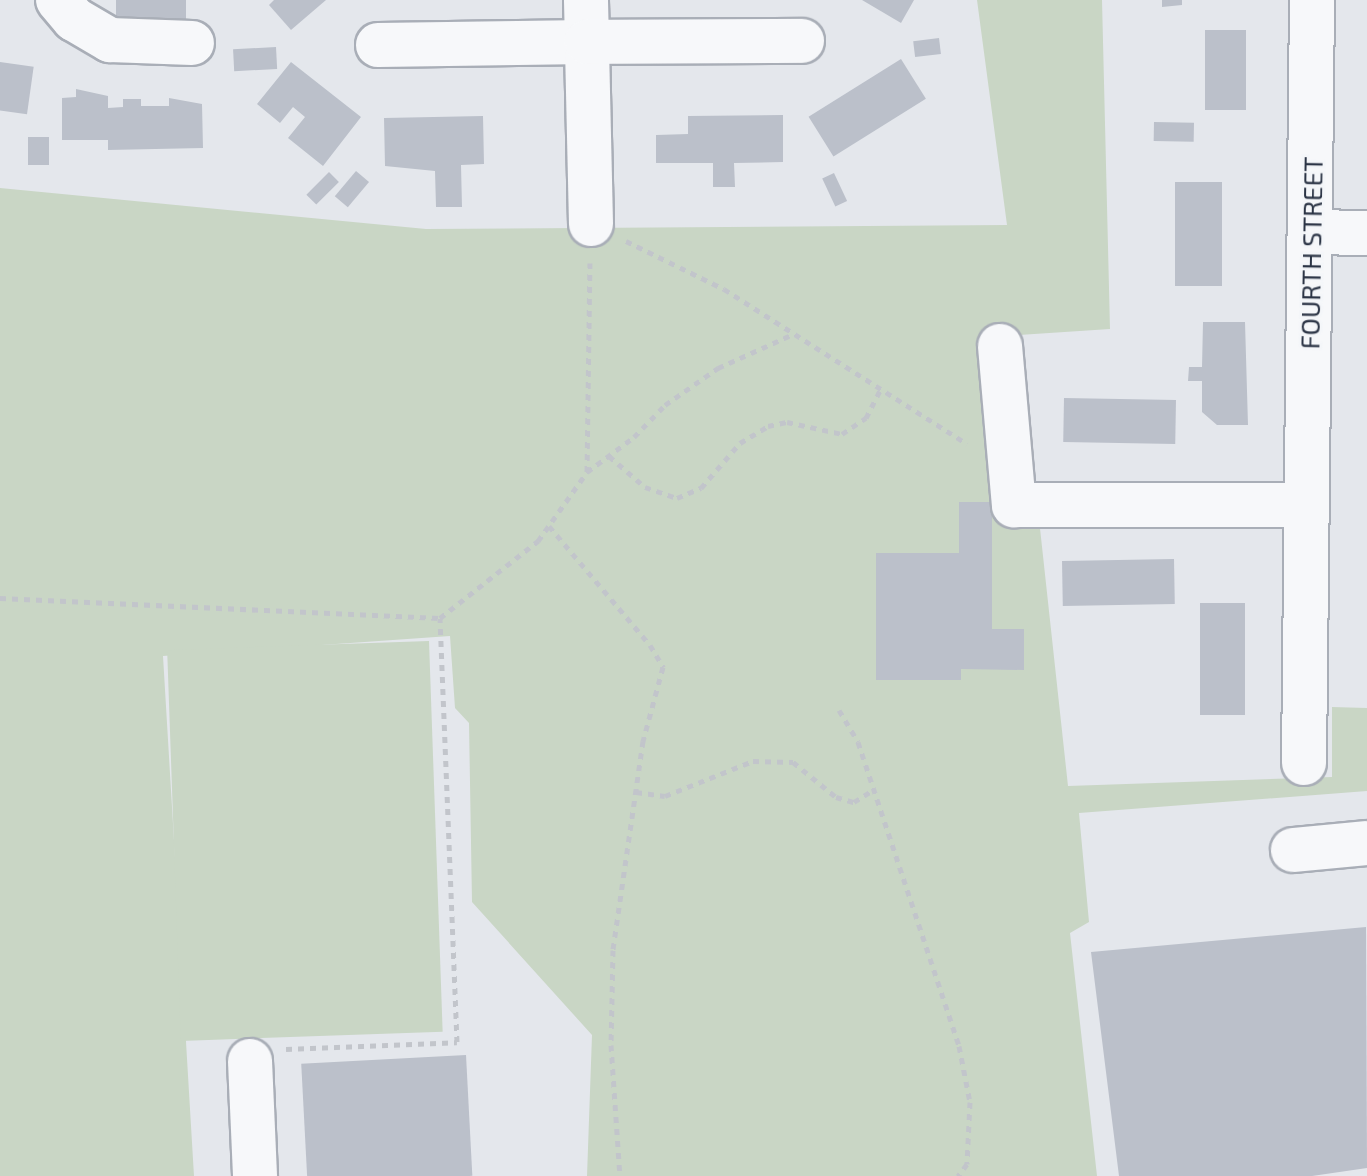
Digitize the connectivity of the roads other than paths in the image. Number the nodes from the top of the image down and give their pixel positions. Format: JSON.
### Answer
{"nodes":[{"id":1,"x":58,"y":0,"type":"edge"},
{"id":2,"x":1312,"y":0,"type":"edge"},
{"id":3,"x":587,"y":21,"type":"edge"},
{"id":4,"x":802,"y":41,"type":"dead end"},
{"id":5,"x":192,"y":43,"type":"dead end"},
{"id":6,"x":378,"y":45,"type":"dead end"},
{"id":7,"x":591,"y":224,"type":"road end"},
{"id":8,"x":1313,"y":232,"type":"junction"},
{"id":9,"x":1367,"y":233,"type":"edge"},
{"id":10,"x":1000,"y":346,"type":"dead end"},
{"id":11,"x":1305,"y":505,"type":"junction"},
{"id":12,"x":1304,"y":763,"type":"dead end"},
{"id":13,"x":1367,"y":843,"type":"edge"},
{"id":14,"x":1293,"y":850,"type":"dead end"},
{"id":15,"x":250,"y":1061,"type":"road end"},
{"id":16,"x":255,"y":1176,"type":"edge"}],
"edges":[{"from":1,"to":5,"type":"street"},
{"from":2,"to":8,"type":"street","name":"FOURTH STREET"},
{"from":3,"to":4,"type":"street"},
{"from":3,"to":6,"type":"street"},
{"from":3,"to":7,"type":"street"},
{"from":8,"to":9,"type":"street"},
{"from":8,"to":11,"type":"street","name":"FOURTH STREET"},
{"from":10,"to":11,"type":"street"},
{"from":11,"to":12,"type":"street","name":"FOURTH STREET"},
{"from":13,"to":14,"type":"street"},
{"from":15,"to":16,"type":"street"}]}
